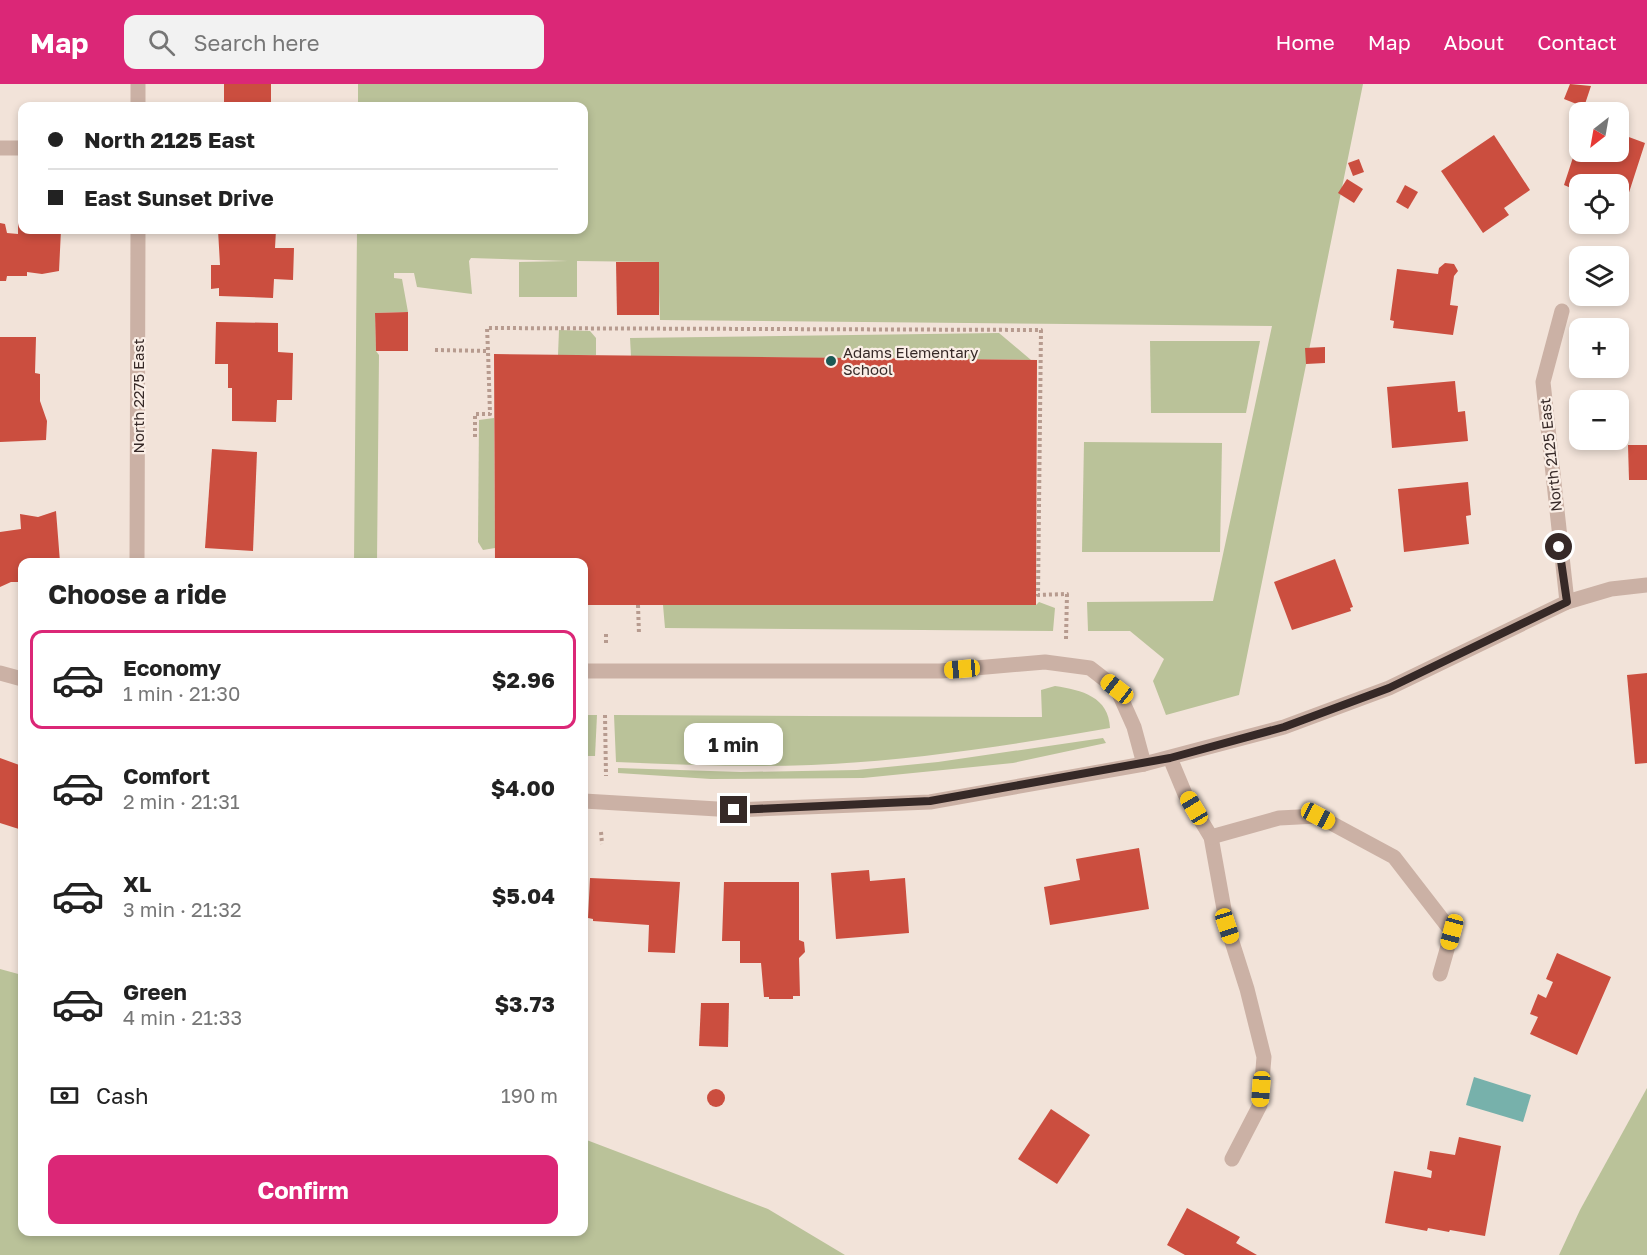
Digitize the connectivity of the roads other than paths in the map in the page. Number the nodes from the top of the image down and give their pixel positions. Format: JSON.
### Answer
{"nodes":[{"id":1,"x":138,"y":84,"type":"edge"},
{"id":2,"x":138,"y":102,"type":"edge"},
{"id":3,"x":18,"y":147,"type":"edge"},
{"id":4,"x":0,"y":148,"type":"edge"},
{"id":5,"x":138,"y":234,"type":"edge"},
{"id":6,"x":1562,"y":311,"type":"dead end"},
{"id":7,"x":137,"y":558,"type":"edge"},
{"id":8,"x":1647,"y":585,"type":"edge"},
{"id":9,"x":1567,"y":602,"type":"junction"},
{"id":10,"x":588,"y":671,"type":"edge"},
{"id":11,"x":0,"y":673,"type":"edge"},
{"id":12,"x":18,"y":678,"type":"edge"},
{"id":13,"x":1170,"y":758,"type":"junction"},
{"id":14,"x":1144,"y":764,"type":"junction"},
{"id":15,"x":588,"y":801,"type":"edge"},
{"id":16,"x":1211,"y":837,"type":"junction"},
{"id":17,"x":1440,"y":974,"type":"dead end"},
{"id":18,"x":1232,"y":1159,"type":"dead end"}],
"edges":[{"from":1,"to":2,"type":"street"},
{"from":3,"to":4,"type":"street"},
{"from":5,"to":7,"type":"street","name":"North 2275 East"},
{"from":6,"to":9,"type":"street","name":"North 2125 East"},
{"from":8,"to":9,"type":"street"},
{"from":9,"to":13,"type":"street"},
{"from":10,"to":14,"type":"street"},
{"from":11,"to":12,"type":"street"},
{"from":13,"to":14,"type":"street"},
{"from":13,"to":16,"type":"street"},
{"from":14,"to":15,"type":"street"},
{"from":16,"to":17,"type":"street"},
{"from":16,"to":18,"type":"street"}]}
